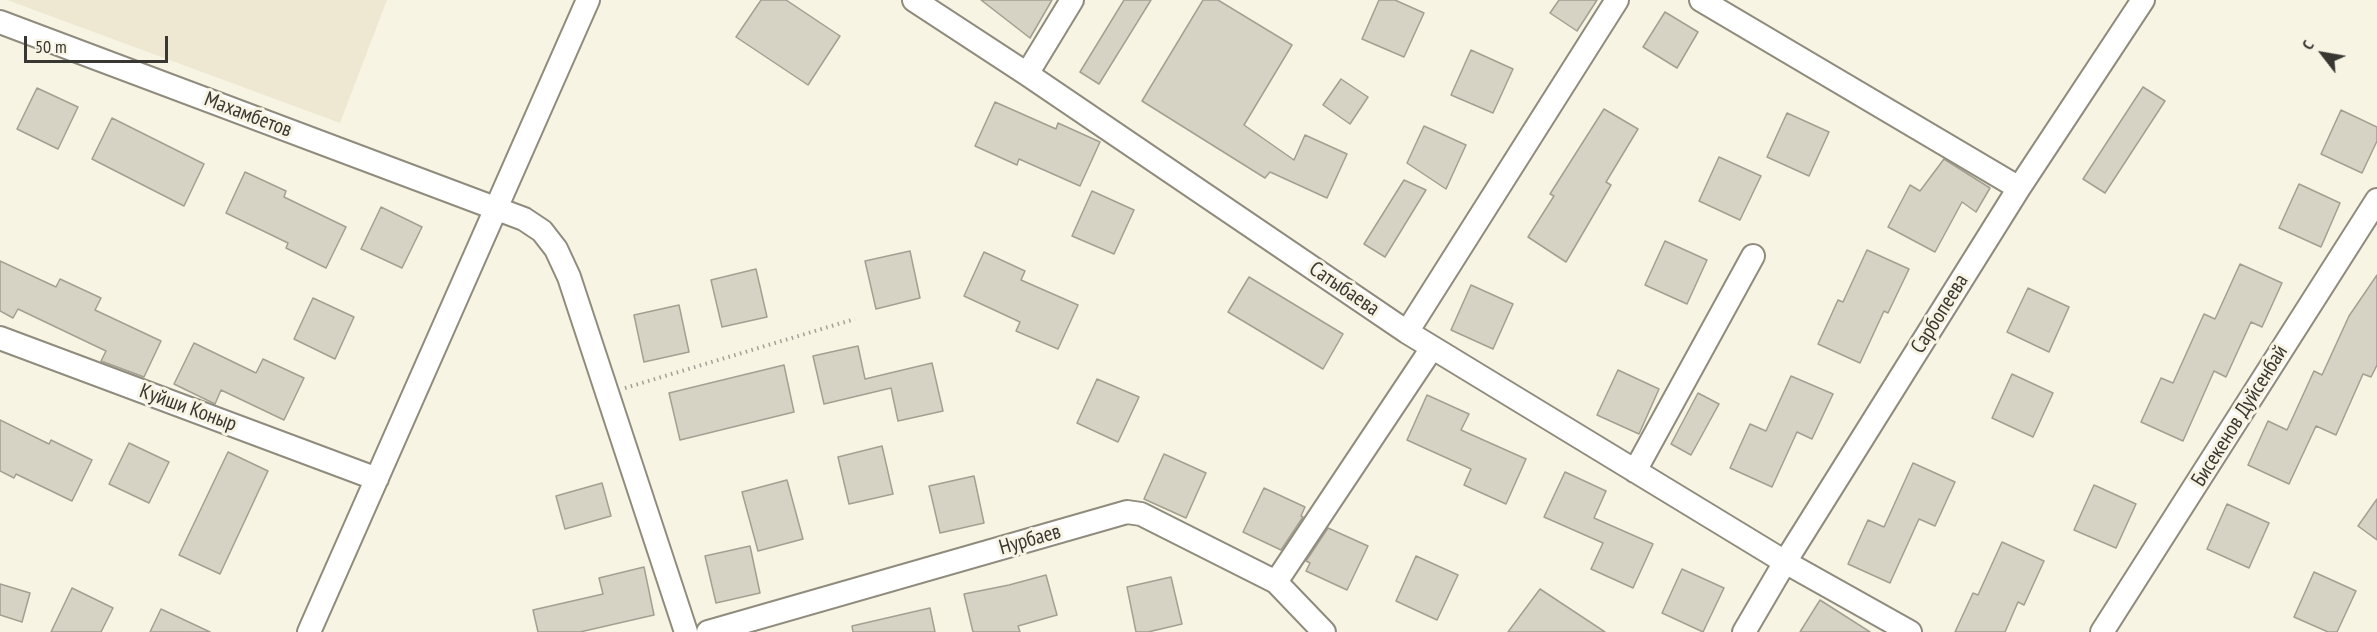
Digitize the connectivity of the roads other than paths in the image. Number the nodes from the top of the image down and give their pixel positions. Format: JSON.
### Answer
{"nodes":[{"id":1,"x":588,"y":0,"type":"edge"},
{"id":2,"x":914,"y":0,"type":"edge"},
{"id":3,"x":1072,"y":0,"type":"edge"},
{"id":4,"x":1617,"y":0,"type":"edge"},
{"id":5,"x":1701,"y":0,"type":"edge"},
{"id":6,"x":2143,"y":0,"type":"edge"},
{"id":7,"x":0,"y":22,"type":"edge"},
{"id":8,"x":1027,"y":74,"type":"junction"},
{"id":9,"x":2019,"y":188,"type":"junction"},
{"id":10,"x":2377,"y":200,"type":"edge"},
{"id":11,"x":496,"y":208,"type":"junction"},
{"id":12,"x":1753,"y":256,"type":"dead end"},
{"id":13,"x":1407,"y":332,"type":"junction"},
{"id":14,"x":0,"y":338,"type":"edge"},
{"id":15,"x":1432,"y":348,"type":"junction"},
{"id":16,"x":1635,"y":471,"type":"junction"},
{"id":17,"x":377,"y":479,"type":"junction"},
{"id":18,"x":1785,"y":562,"type":"junction"},
{"id":19,"x":1276,"y":582,"type":"junction"},
{"id":20,"x":309,"y":632,"type":"edge"},
{"id":21,"x":686,"y":632,"type":"edge"},
{"id":22,"x":708,"y":632,"type":"edge"},
{"id":23,"x":1324,"y":632,"type":"edge"},
{"id":24,"x":1744,"y":632,"type":"edge"},
{"id":25,"x":1910,"y":632,"type":"edge"},
{"id":26,"x":2102,"y":632,"type":"edge"}],
"edges":[{"from":1,"to":11,"type":"street"},
{"from":2,"to":8,"type":"street","name":"Сатыбаева"},
{"from":3,"to":8,"type":"street"},
{"from":4,"to":13,"type":"street"},
{"from":5,"to":9,"type":"street"},
{"from":6,"to":9,"type":"street","name":"Сарбопеева"},
{"from":7,"to":11,"type":"street","name":"Махамбетов"},
{"from":8,"to":13,"type":"street","name":"Сатыбаева"},
{"from":9,"to":18,"type":"street","name":"Сарбопеева"},
{"from":10,"to":26,"type":"street","name":"Бисекенов Дуйсенбай"},
{"from":11,"to":17,"type":"street"},
{"from":11,"to":21,"type":"street","name":"Махамбетов"},
{"from":12,"to":16,"type":"street"},
{"from":13,"to":15,"type":"street","name":"Сатыбаева"},
{"from":14,"to":17,"type":"street","name":"Куйши Коныр"},
{"from":15,"to":16,"type":"street","name":"Сатыбаева"},
{"from":15,"to":19,"type":"street"},
{"from":16,"to":18,"type":"street","name":"Сатыбаева"},
{"from":17,"to":20,"type":"street"},
{"from":18,"to":24,"type":"street","name":"Сарбопеева"},
{"from":18,"to":25,"type":"street","name":"Сатыбаева"},
{"from":19,"to":22,"type":"street","name":"Нурбаев"},
{"from":19,"to":23,"type":"street","name":"Нурбаев"}]}
